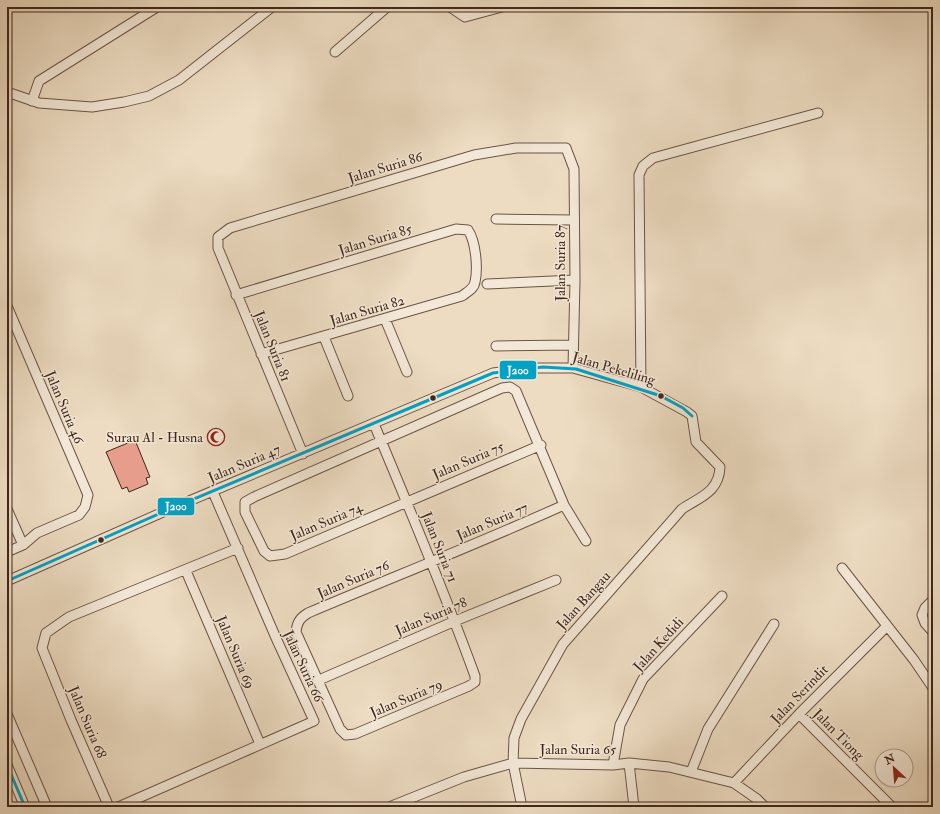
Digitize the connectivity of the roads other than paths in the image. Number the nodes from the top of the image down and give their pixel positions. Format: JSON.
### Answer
{"nodes":[{"id":1,"x":157,"y":7,"type":"edge"},
{"id":2,"x":272,"y":7,"type":"edge"},
{"id":3,"x":387,"y":7,"type":"edge"},
{"id":4,"x":450,"y":7,"type":"edge"},
{"id":5,"x":502,"y":7,"type":"edge"},
{"id":6,"x":334,"y":52,"type":"dead end"},
{"id":7,"x":7,"y":92,"type":"edge"},
{"id":8,"x":32,"y":101,"type":"junction"},
{"id":9,"x":818,"y":113,"type":"dead end"},
{"id":10,"x":571,"y":158,"type":"joint"},
{"id":11,"x":496,"y":219,"type":"dead end"},
{"id":12,"x":574,"y":220,"type":"junction"},
{"id":13,"x":218,"y":248,"type":"joint"},
{"id":14,"x":575,"y":280,"type":"junction"},
{"id":15,"x":475,"y":283,"type":"joint"},
{"id":16,"x":487,"y":284,"type":"dead end"},
{"id":17,"x":236,"y":295,"type":"junction"},
{"id":18,"x":8,"y":308,"type":"edge"},
{"id":19,"x":385,"y":319,"type":"junction"},
{"id":20,"x":324,"y":337,"type":"junction"},
{"id":21,"x":573,"y":345,"type":"junction"},
{"id":22,"x":496,"y":346,"type":"dead end"},
{"id":23,"x":261,"y":354,"type":"junction"},
{"id":24,"x":573,"y":368,"type":"junction"},
{"id":25,"x":407,"y":372,"type":"dead end"},
{"id":26,"x":493,"y":373,"type":"joint"},
{"id":27,"x":640,"y":387,"type":"junction"},
{"id":28,"x":348,"y":396,"type":"dead end"},
{"id":29,"x":374,"y":424,"type":"junction"},
{"id":30,"x":381,"y":440,"type":"junction"},
{"id":31,"x":540,"y":445,"type":"junction"},
{"id":32,"x":303,"y":454,"type":"junction"},
{"id":33,"x":717,"y":484,"type":"joint"},
{"id":34,"x":213,"y":492,"type":"junction"},
{"id":35,"x":406,"y":502,"type":"junction"},
{"id":36,"x":564,"y":504,"type":"junction"},
{"id":37,"x":7,"y":509,"type":"edge"},
{"id":38,"x":586,"y":541,"type":"dead end"},
{"id":39,"x":22,"y":545,"type":"junction"},
{"id":40,"x":238,"y":548,"type":"junction"},
{"id":41,"x":7,"y":552,"type":"edge"},
{"id":42,"x":430,"y":561,"type":"junction"},
{"id":43,"x":842,"y":568,"type":"dead end"},
{"id":44,"x":186,"y":570,"type":"junction"},
{"id":45,"x":7,"y":580,"type":"edge"},
{"id":46,"x":556,"y":580,"type":"dead end"},
{"id":47,"x":722,"y":596,"type":"dead end"},
{"id":48,"x":933,"y":600,"type":"edge"},
{"id":49,"x":455,"y":621,"type":"junction"},
{"id":50,"x":774,"y":624,"type":"dead end"},
{"id":51,"x":886,"y":626,"type":"junction"},
{"id":52,"x":933,"y":632,"type":"edge"},
{"id":53,"x":319,"y":680,"type":"junction"},
{"id":54,"x":475,"y":682,"type":"joint"},
{"id":55,"x":933,"y":688,"type":"edge"},
{"id":56,"x":7,"y":714,"type":"edge"},
{"id":57,"x":799,"y":714,"type":"junction"},
{"id":58,"x":260,"y":744,"type":"junction"},
{"id":59,"x":513,"y":763,"type":"junction"},
{"id":60,"x":629,"y":763,"type":"junction"},
{"id":61,"x":7,"y":765,"type":"edge"},
{"id":62,"x":613,"y":765,"type":"junction"},
{"id":63,"x":691,"y":772,"type":"junction"},
{"id":64,"x":734,"y":783,"type":"junction"},
{"id":65,"x":25,"y":807,"type":"edge"},
{"id":66,"x":47,"y":807,"type":"edge"},
{"id":67,"x":109,"y":807,"type":"edge"},
{"id":68,"x":118,"y":807,"type":"edge"},
{"id":69,"x":389,"y":807,"type":"edge"},
{"id":70,"x":522,"y":807,"type":"edge"},
{"id":71,"x":634,"y":807,"type":"edge"},
{"id":72,"x":765,"y":807,"type":"edge"},
{"id":73,"x":892,"y":807,"type":"edge"}],
"edges":[{"from":1,"to":8,"type":"street"},
{"from":2,"to":8,"type":"street"},
{"from":3,"to":6,"type":"street"},
{"from":4,"to":5,"type":"street"},
{"from":7,"to":8,"type":"street"},
{"from":9,"to":27,"type":"street"},
{"from":10,"to":12,"type":"street","name":"Jalan Suria 87"},
{"from":10,"to":13,"type":"street","name":"Jalan Suria 86"},
{"from":11,"to":12,"type":"street"},
{"from":12,"to":14,"type":"street","name":"Jalan Suria 87"},
{"from":13,"to":17,"type":"street","name":"Jalan Suria 81"},
{"from":14,"to":16,"type":"street"},
{"from":14,"to":21,"type":"street","name":"Jalan Suria 87"},
{"from":15,"to":17,"type":"street","name":"Jalan Suria 85"},
{"from":15,"to":19,"type":"street","name":"Jalan Suria 82"},
{"from":17,"to":23,"type":"street","name":"Jalan Suria 81"},
{"from":18,"to":39,"type":"street","name":"Jalan Suria 46"},
{"from":19,"to":20,"type":"street","name":"Jalan Suria 82"},
{"from":19,"to":25,"type":"street"},
{"from":20,"to":23,"type":"street","name":"Jalan Suria 82"},
{"from":20,"to":28,"type":"street"},
{"from":21,"to":22,"type":"street"},
{"from":21,"to":24,"type":"street","name":"Jalan Suria 87"},
{"from":23,"to":32,"type":"street","name":"Jalan Suria 81"},
{"from":24,"to":26,"type":"street","name":"Jalan Pekeliling"},
{"from":24,"to":27,"type":"street","name":"Jalan Pekeliling"},
{"from":26,"to":29,"type":"street","name":"Jalan Suria 47"},
{"from":27,"to":33,"type":"street","name":"Jalan Pekeliling"},
{"from":29,"to":30,"type":"street","name":"Jalan Suria 71"},
{"from":29,"to":32,"type":"street","name":"Jalan Suria 47"},
{"from":30,"to":31,"type":"street"},
{"from":30,"to":35,"type":"street","name":"Jalan Suria 71"},
{"from":30,"to":35,"type":"street","name":"Jalan Suria 74"},
{"from":31,"to":35,"type":"street","name":"Jalan Suria 75"},
{"from":31,"to":36,"type":"street"},
{"from":32,"to":34,"type":"street","name":"Jalan Suria 47"},
{"from":33,"to":59,"type":"street","name":"Jalan Bangau"},
{"from":34,"to":40,"type":"street","name":"Jalan Suria 66"},
{"from":34,"to":45,"type":"street","name":"Jalan Suria 47"},
{"from":35,"to":42,"type":"street","name":"Jalan Suria 71"},
{"from":36,"to":38,"type":"street"},
{"from":36,"to":42,"type":"street","name":"Jalan Suria 77"},
{"from":37,"to":39,"type":"street"},
{"from":39,"to":41,"type":"street"},
{"from":40,"to":44,"type":"street"},
{"from":40,"to":58,"type":"street","name":"Jalan Suria 66"},
{"from":42,"to":49,"type":"street","name":"Jalan Suria 71"},
{"from":42,"to":53,"type":"street","name":"Jalan Suria 76"},
{"from":43,"to":51,"type":"street"},
{"from":44,"to":58,"type":"street","name":"Jalan Suria 69"},
{"from":44,"to":67,"type":"street","name":"Jalan Suria 68"},
{"from":46,"to":49,"type":"street","name":"Jalan Suria 78"},
{"from":47,"to":62,"type":"street","name":"Jalan Kedidi"},
{"from":48,"to":52,"type":"street"},
{"from":49,"to":53,"type":"street","name":"Jalan Suria 78"},
{"from":49,"to":54,"type":"street","name":"Jalan Suria 71"},
{"from":50,"to":63,"type":"street"},
{"from":51,"to":55,"type":"street"},
{"from":51,"to":57,"type":"street","name":"Jalan Serindit"},
{"from":53,"to":54,"type":"street","name":"Jalan Suria 79"},
{"from":56,"to":66,"type":"street"},
{"from":57,"to":64,"type":"street","name":"Jalan Serindit"},
{"from":57,"to":73,"type":"street","name":"Jalan Tiong"},
{"from":58,"to":68,"type":"street","name":"Jalan Suria 66"},
{"from":59,"to":62,"type":"street","name":"Jalan Suria 65"},
{"from":59,"to":69,"type":"street","name":"Jalan Suria 65"},
{"from":59,"to":70,"type":"street","name":"Jalan Bangau"},
{"from":60,"to":62,"type":"street","name":"Jalan Suria 65"},
{"from":60,"to":63,"type":"street","name":"Jalan Suria 65"},
{"from":60,"to":71,"type":"street"},
{"from":61,"to":65,"type":"street"},
{"from":63,"to":64,"type":"street","name":"Jalan Suria 65"},
{"from":64,"to":72,"type":"street","name":"Jalan Suria 65"}]}
